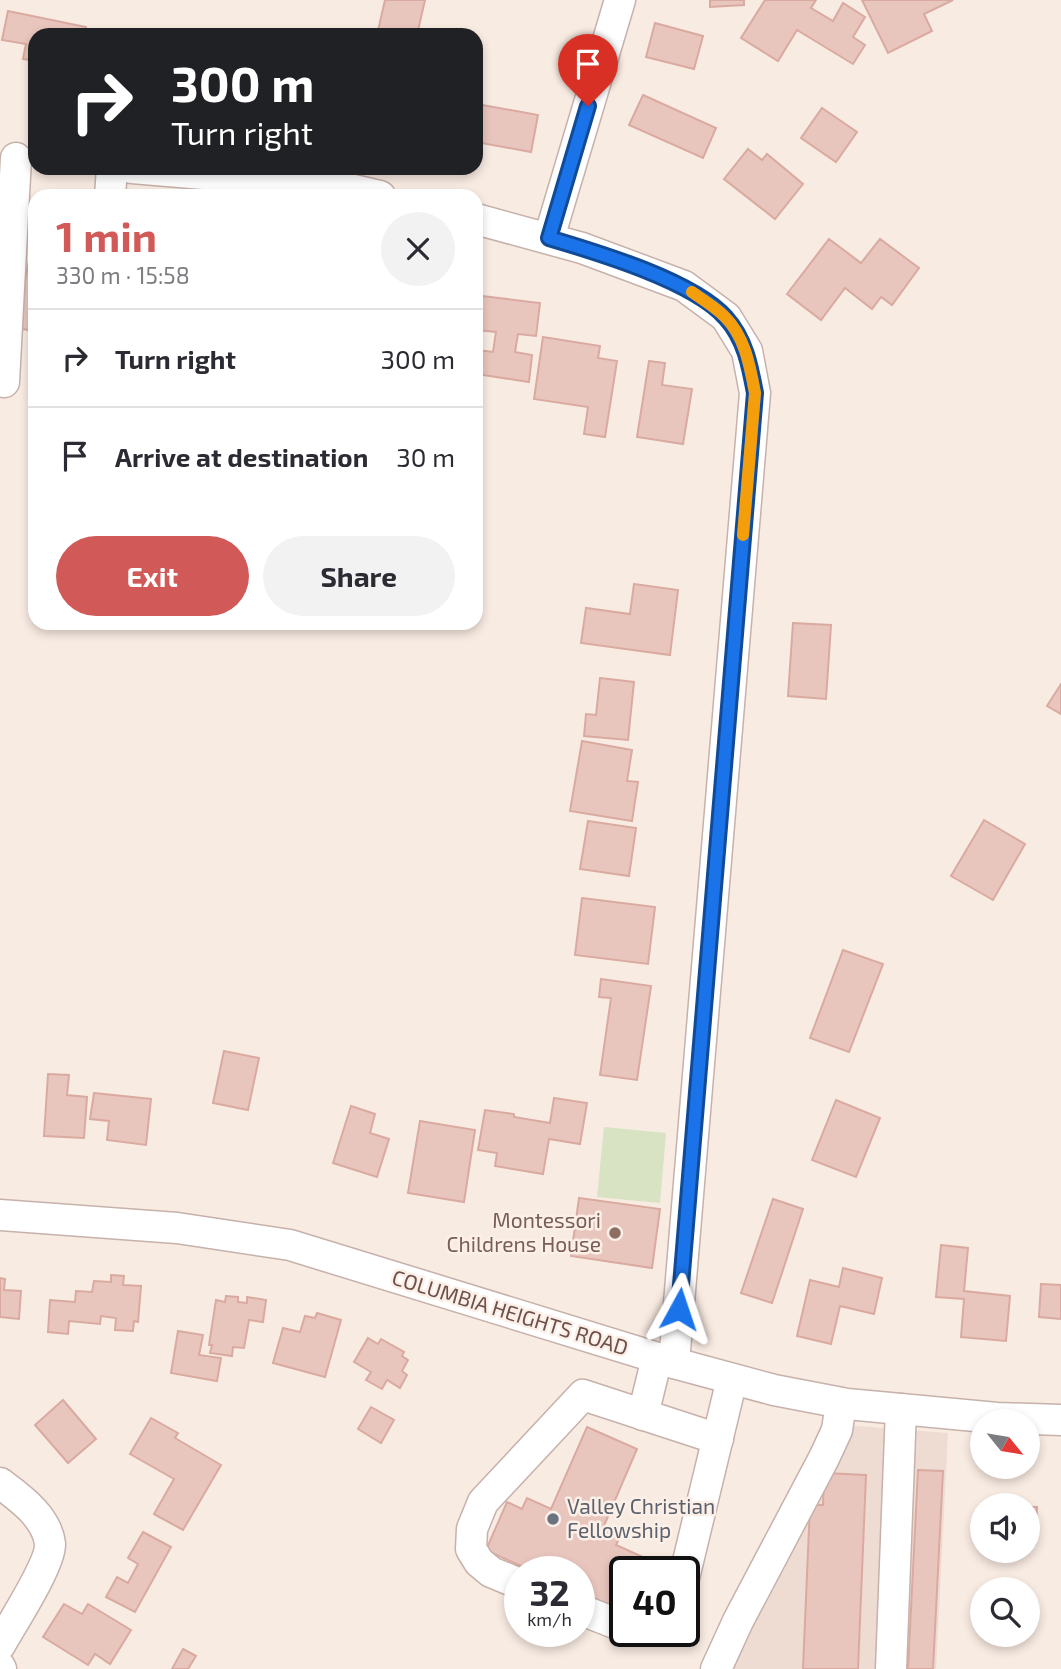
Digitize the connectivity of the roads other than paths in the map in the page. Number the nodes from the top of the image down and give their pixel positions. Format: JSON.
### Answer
{"nodes":[{"id":1,"x":620,"y":0,"type":"edge"},
{"id":2,"x":17,"y":158,"type":"edge"},
{"id":3,"x":166,"y":175,"type":"edge"},
{"id":4,"x":214,"y":185,"type":"edge"},
{"id":5,"x":350,"y":189,"type":"edge"},
{"id":6,"x":483,"y":221,"type":"edge"},
{"id":7,"x":549,"y":238,"type":"junction"},
{"id":8,"x":4,"y":382,"type":"dead end"},
{"id":9,"x":0,"y":1214,"type":"edge"},
{"id":10,"x":666,"y":1361,"type":"junction"},
{"id":11,"x":732,"y":1379,"type":"junction"},
{"id":12,"x":841,"y":1402,"type":"junction"},
{"id":13,"x":901,"y":1409,"type":"junction"},
{"id":14,"x":643,"y":1415,"type":"junction"},
{"id":15,"x":1061,"y":1420,"type":"edge"},
{"id":16,"x":718,"y":1439,"type":"junction"},
{"id":17,"x":0,"y":1483,"type":"edge"},
{"id":18,"x":689,"y":1556,"type":"edge"},
{"id":19,"x":504,"y":1577,"type":"edge"},
{"id":20,"x":0,"y":1645,"type":"edge"},
{"id":21,"x":716,"y":1669,"type":"edge"},
{"id":22,"x":891,"y":1669,"type":"edge"}],
"edges":[{"from":1,"to":7,"type":"street"},
{"from":2,"to":8,"type":"street"},
{"from":3,"to":4,"type":"street"},
{"from":4,"to":5,"type":"street"},
{"from":6,"to":7,"type":"street"},
{"from":7,"to":10,"type":"street"},
{"from":9,"to":10,"type":"street","name":"COLUMBIA HEIGHTS ROAD"},
{"from":10,"to":11,"type":"street","name":"COLUMBIA HEIGHTS ROAD"},
{"from":10,"to":14,"type":"street"},
{"from":11,"to":12,"type":"street","name":"COLUMBIA HEIGHTS ROAD"},
{"from":11,"to":16,"type":"street"},
{"from":12,"to":13,"type":"street","name":"COLUMBIA HEIGHTS ROAD"},
{"from":12,"to":21,"type":"street"},
{"from":13,"to":15,"type":"street","name":"COLUMBIA HEIGHTS ROAD"},
{"from":13,"to":22,"type":"street"},
{"from":14,"to":16,"type":"street"},
{"from":14,"to":19,"type":"street"},
{"from":16,"to":18,"type":"street"},
{"from":17,"to":20,"type":"street"}]}
